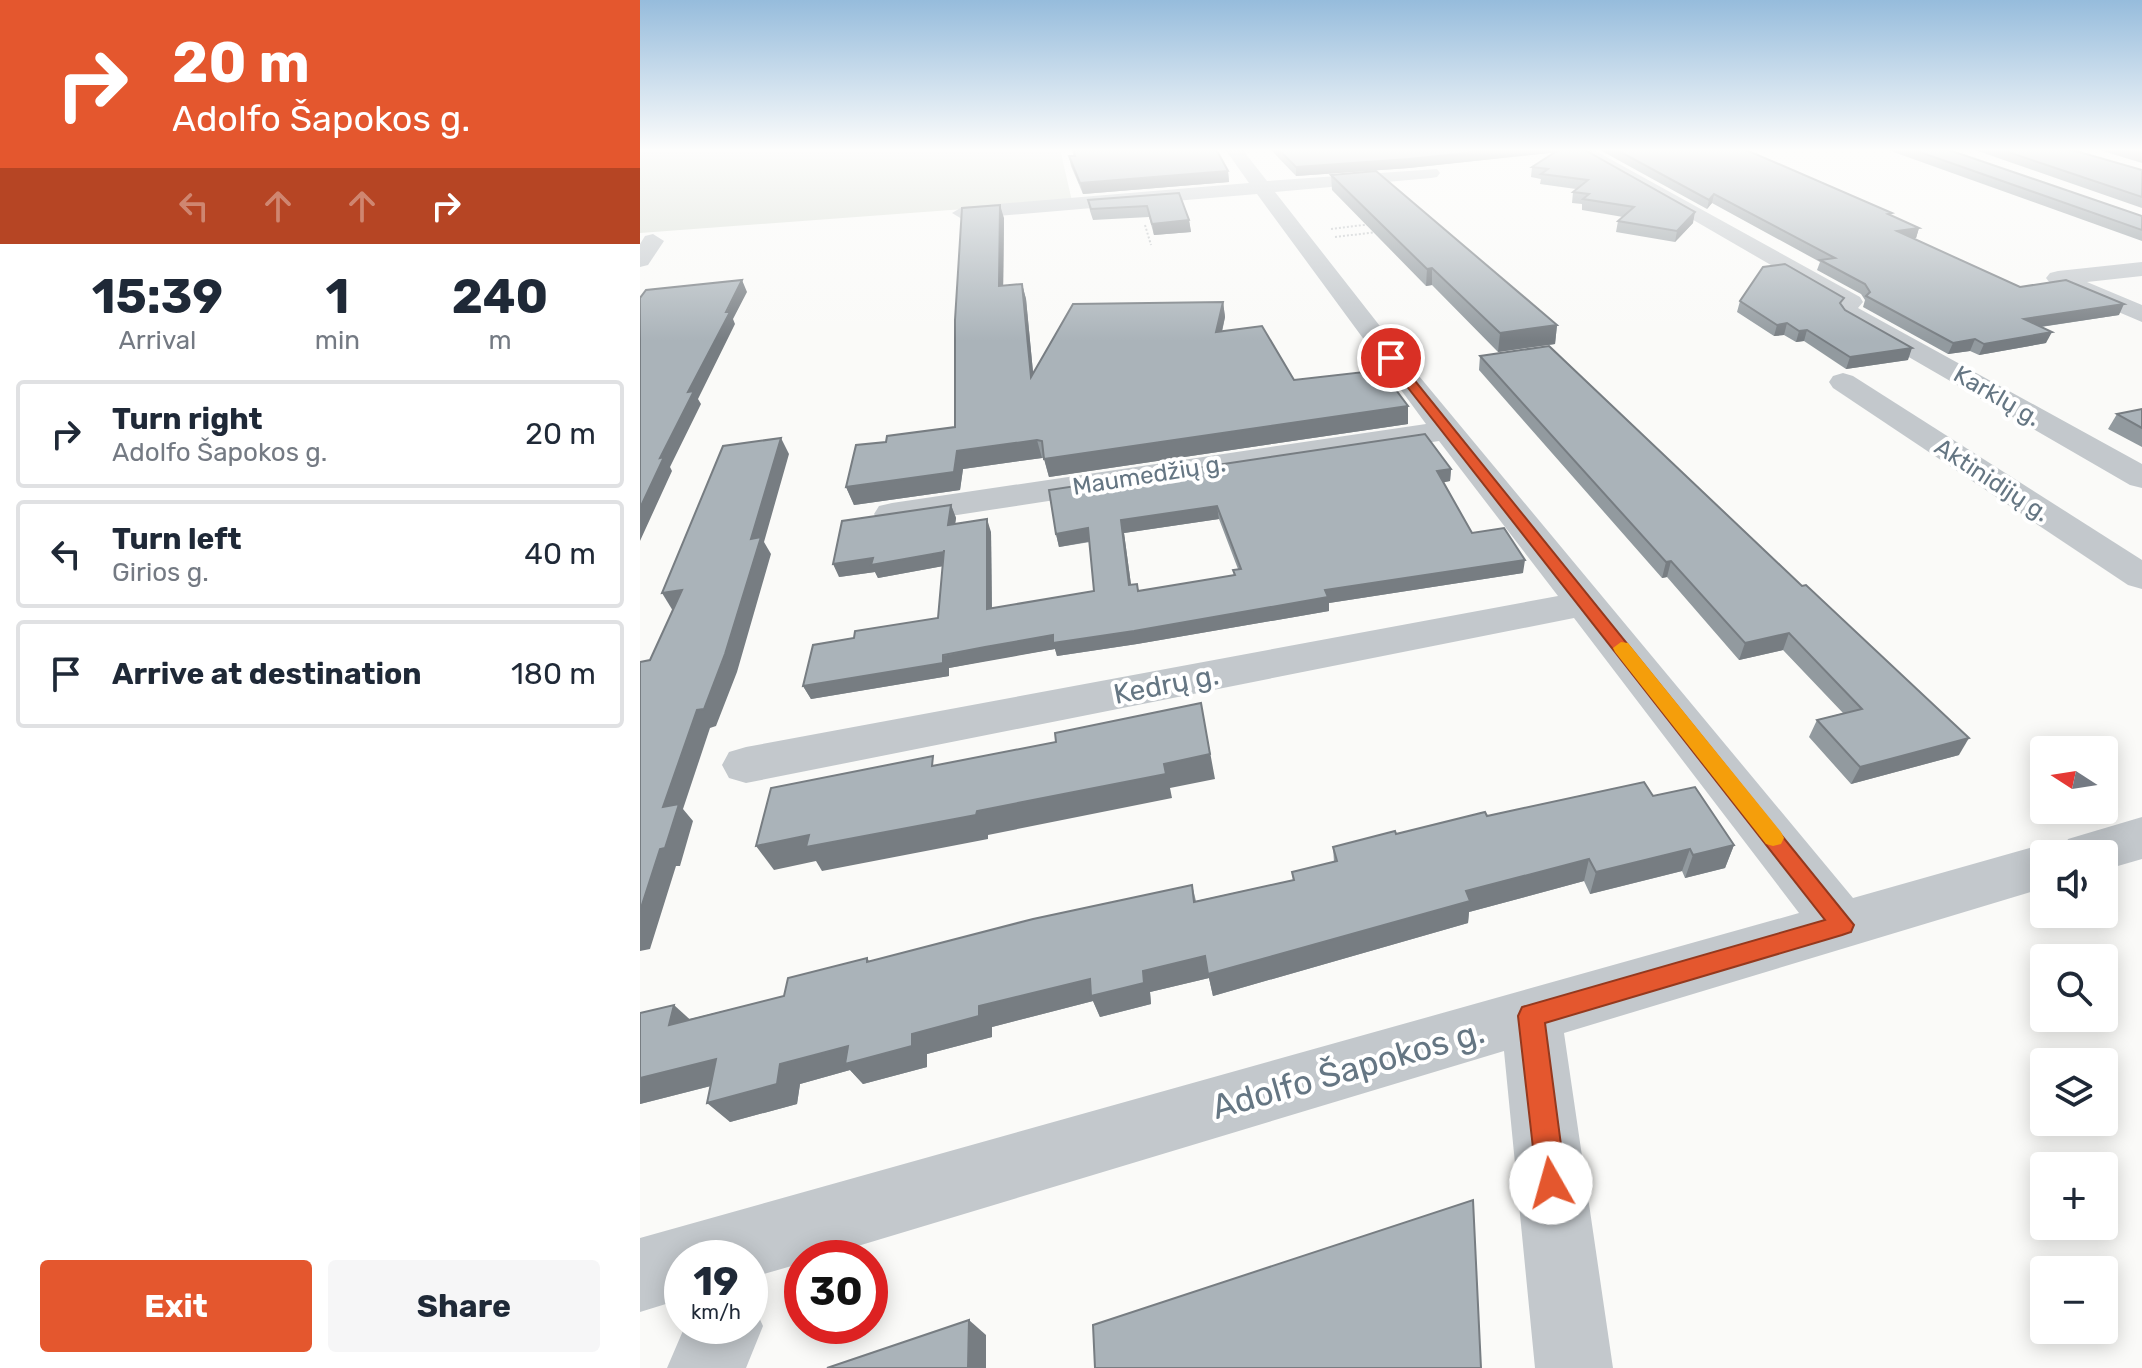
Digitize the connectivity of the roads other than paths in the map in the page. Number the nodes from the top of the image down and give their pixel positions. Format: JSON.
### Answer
{"nodes":[{"id":1,"x":1280,"y":213,"type":"edge"},
{"id":2,"x":1689,"y":213,"type":"edge"},
{"id":3,"x":2142,"y":269,"type":"edge"},
{"id":4,"x":2142,"y":314,"type":"edge"},
{"id":5,"x":1843,"y":382,"type":"dead end"},
{"id":6,"x":1447,"y":430,"type":"junction"},
{"id":7,"x":2142,"y":478,"type":"edge"},
{"id":8,"x":867,"y":518,"type":"edge"},
{"id":9,"x":2142,"y":577,"type":"edge"},
{"id":10,"x":1586,"y":603,"type":"junction"},
{"id":11,"x":746,"y":765,"type":"dead end"},
{"id":12,"x":2142,"y":838,"type":"edge"},
{"id":13,"x":2118,"y":845,"type":"edge"},
{"id":14,"x":2030,"y":870,"type":"edge"},
{"id":15,"x":1842,"y":925,"type":"junction"},
{"id":16,"x":1531,"y":1016,"type":"junction"},
{"id":17,"x":768,"y":1252,"type":"edge"},
{"id":18,"x":664,"y":1268,"type":"edge"},
{"id":19,"x":640,"y":1275,"type":"edge"},
{"id":20,"x":717,"y":1344,"type":"edge"},
{"id":21,"x":706,"y":1368,"type":"edge"},
{"id":22,"x":1574,"y":1368,"type":"edge"}],
"edges":[{"from":1,"to":6,"type":"street"},
{"from":2,"to":7,"type":"street","name":"Karklų g."},
{"from":3,"to":4,"type":"street"},
{"from":5,"to":9,"type":"street","name":"Aktinidijų g."},
{"from":6,"to":8,"type":"street","name":"Maumedžių g."},
{"from":6,"to":10,"type":"street"},
{"from":10,"to":11,"type":"street","name":"Kedrų g."},
{"from":10,"to":15,"type":"street"},
{"from":12,"to":13,"type":"street"},
{"from":14,"to":15,"type":"street","name":"Adolfo Šapokos g."},
{"from":15,"to":16,"type":"street","name":"Adolfo Šapokos g."},
{"from":16,"to":17,"type":"street","name":"Adolfo Šapokos g."},
{"from":16,"to":22,"type":"street"},
{"from":18,"to":19,"type":"street"},
{"from":20,"to":21,"type":"street"}]}
